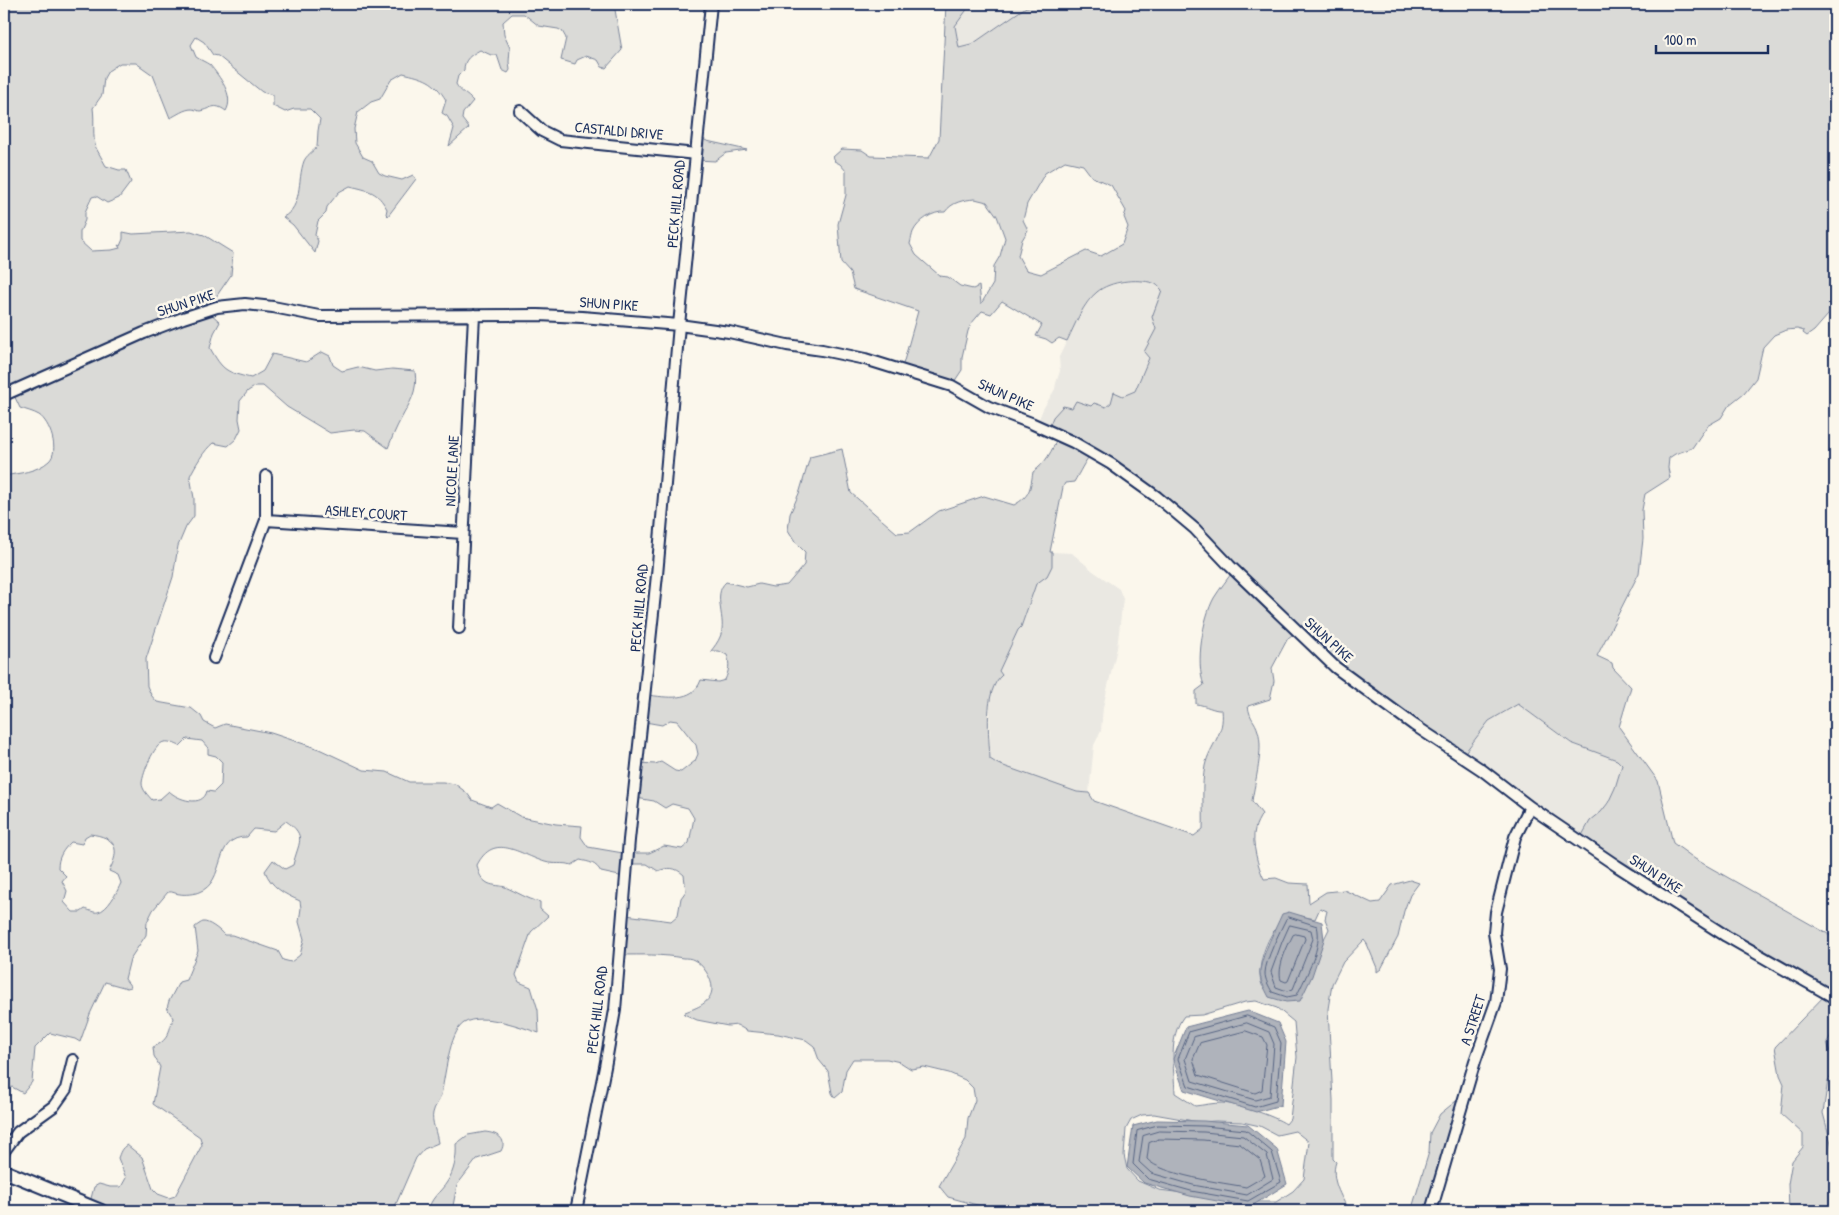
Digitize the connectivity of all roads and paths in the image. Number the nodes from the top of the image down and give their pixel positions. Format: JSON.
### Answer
{"nodes":[{"id":1,"x":711,"y":4,"type":"edge"},
{"id":2,"x":520,"y":111,"type":"dead end"},
{"id":3,"x":696,"y":154,"type":"junction"},
{"id":4,"x":474,"y":315,"type":"junction"},
{"id":5,"x":679,"y":325,"type":"junction"},
{"id":6,"x":4,"y":395,"type":"edge"},
{"id":7,"x":266,"y":476,"type":"dead end"},
{"id":8,"x":266,"y":520,"type":"junction"},
{"id":9,"x":464,"y":534,"type":"junction"},
{"id":10,"x":459,"y":628,"type":"dead end"},
{"id":11,"x":214,"y":658,"type":"dead end"},
{"id":12,"x":1530,"y":808,"type":"junction"},
{"id":13,"x":1835,"y":998,"type":"edge"},
{"id":14,"x":74,"y":1060,"type":"dead end"},
{"id":15,"x":4,"y":1151,"type":"edge"},
{"id":16,"x":4,"y":1171,"type":"edge"},
{"id":17,"x":102,"y":1211,"type":"edge"},
{"id":18,"x":576,"y":1211,"type":"edge"},
{"id":19,"x":1431,"y":1211,"type":"edge"}],
"edges":[{"from":1,"to":3,"type":"street","name":"PECK HILL ROAD"},
{"from":2,"to":3,"type":"street","name":"CASTALDI DRIVE"},
{"from":3,"to":5,"type":"street","name":"PECK HILL ROAD"},
{"from":4,"to":5,"type":"street","name":"SHUN PIKE"},
{"from":4,"to":6,"type":"street","name":"SHUN PIKE"},
{"from":4,"to":9,"type":"street","name":"NICOLE LANE"},
{"from":5,"to":12,"type":"street","name":"SHUN PIKE"},
{"from":5,"to":18,"type":"street","name":"PECK HILL ROAD"},
{"from":7,"to":8,"type":"street"},
{"from":8,"to":9,"type":"street","name":"ASHLEY COURT"},
{"from":8,"to":11,"type":"street"},
{"from":9,"to":10,"type":"street","name":"NICOLE LANE"},
{"from":12,"to":13,"type":"street","name":"SHUN PIKE"},
{"from":12,"to":19,"type":"street","name":"A STREET"},
{"from":14,"to":15,"type":"street"},
{"from":16,"to":17,"type":"main road"}]}
